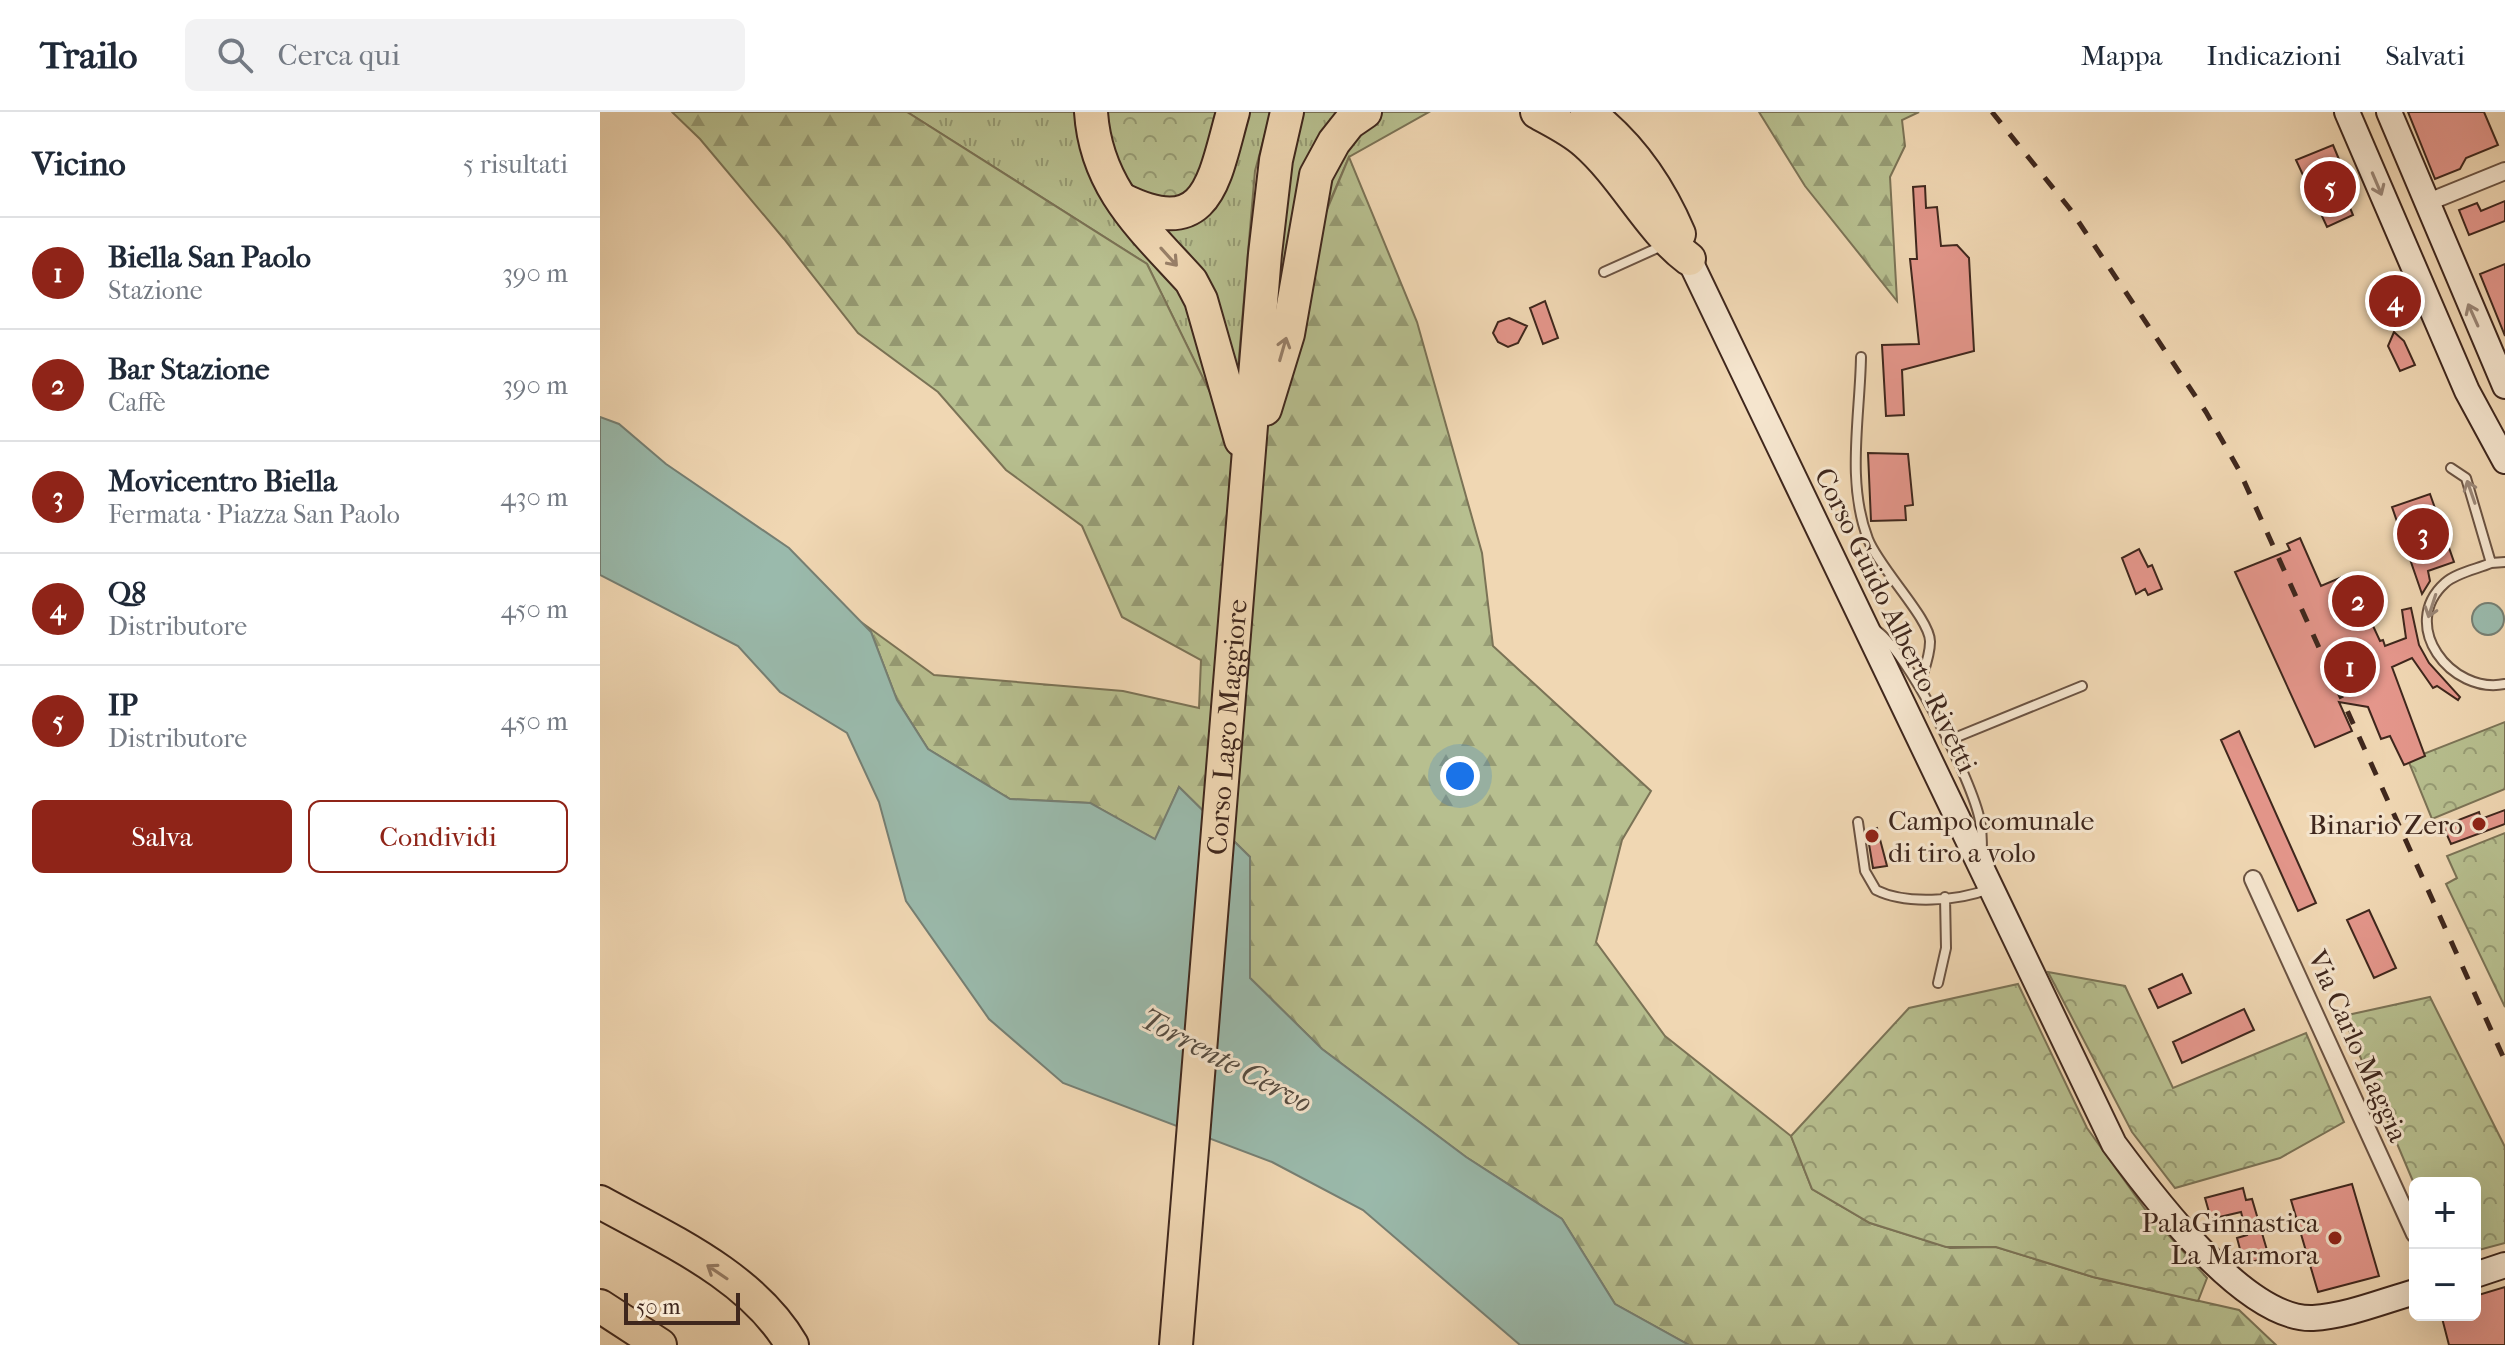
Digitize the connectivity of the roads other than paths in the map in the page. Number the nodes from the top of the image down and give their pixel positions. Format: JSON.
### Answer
{"nodes":[{"id":1,"x":1091,"y":112,"type":"edge"},
{"id":2,"x":1233,"y":112,"type":"edge"},
{"id":3,"x":1287,"y":112,"type":"edge"},
{"id":4,"x":1365,"y":112,"type":"edge"},
{"id":5,"x":1537,"y":112,"type":"edge"},
{"id":6,"x":1587,"y":112,"type":"edge"},
{"id":7,"x":1622,"y":112,"type":"edge"},
{"id":8,"x":2347,"y":112,"type":"edge"},
{"id":9,"x":2389,"y":112,"type":"edge"},
{"id":10,"x":2505,"y":171,"type":"edge"},
{"id":11,"x":1118,"y":198,"type":"junction"},
{"id":12,"x":2426,"y":203,"type":"junction"},
{"id":13,"x":1679,"y":251,"type":"junction"},
{"id":14,"x":1604,"y":272,"type":"dead end"},
{"id":15,"x":1861,"y":357,"type":"dead end"},
{"id":16,"x":2505,"y":386,"type":"edge"},
{"id":17,"x":2505,"y":461,"type":"edge"},
{"id":18,"x":2451,"y":468,"type":"dead end"},
{"id":19,"x":1246,"y":469,"type":"junction"},
{"id":20,"x":2505,"y":562,"type":"edge"},
{"id":21,"x":2491,"y":563,"type":"junction"},
{"id":22,"x":1865,"y":624,"type":"junction"},
{"id":23,"x":1920,"y":683,"type":"junction"},
{"id":24,"x":2505,"y":684,"type":"edge"},
{"id":25,"x":2082,"y":686,"type":"dead end"},
{"id":26,"x":1947,"y":741,"type":"junction"},
{"id":27,"x":1858,"y":822,"type":"dead end"},
{"id":28,"x":2253,"y":879,"type":"dead end"},
{"id":29,"x":1987,"y":882,"type":"junction"},
{"id":30,"x":1945,"y":897,"type":"junction"},
{"id":31,"x":1938,"y":983,"type":"dead end"},
{"id":32,"x":600,"y":1202,"type":"edge"},
{"id":33,"x":2409,"y":1221,"type":"edge"},
{"id":34,"x":2505,"y":1265,"type":"edge"},
{"id":35,"x":2481,"y":1273,"type":"edge"},
{"id":36,"x":2409,"y":1294,"type":"edge"},
{"id":37,"x":600,"y":1306,"type":"edge"},
{"id":38,"x":600,"y":1327,"type":"edge"},
{"id":39,"x":628,"y":1345,"type":"edge"},
{"id":40,"x":660,"y":1345,"type":"edge"},
{"id":41,"x":792,"y":1345,"type":"edge"},
{"id":42,"x":1176,"y":1345,"type":"edge"}],
"edges":[{"from":1,"to":11,"type":"highway"},
{"from":2,"to":11,"type":"highway"},
{"from":3,"to":19,"type":"highway","name":"Corso Lago Maggiore"},
{"from":19,"to":4,"type":"highway","one_way":true},
{"from":5,"to":13,"type":"highway"},
{"from":6,"to":13,"type":"highway"},
{"from":7,"to":13,"type":"highway"},
{"from":8,"to":17,"type":"main road","one_way":true},
{"from":9,"to":12,"type":"main road"},
{"from":10,"to":12,"type":"street"},
{"from":11,"to":19,"type":"highway","one_way":true},
{"from":16,"to":12,"type":"main road","one_way":true},
{"from":13,"to":14,"type":"lane"},
{"from":13,"to":22,"type":"main road","name":"Corso Guido Alberto Rivetti"},
{"from":15,"to":23,"type":"lane"},
{"from":21,"to":18,"type":"lane","one_way":true},
{"from":19,"to":42,"type":"highway","name":"Corso Lago Maggiore"},
{"from":20,"to":21,"type":"lane"},
{"from":21,"to":24,"type":"lane","one_way":true},
{"from":22,"to":23,"type":"lane"},
{"from":22,"to":29,"type":"main road","name":"Corso Guido Alberto Rivetti"},
{"from":23,"to":26,"type":"lane"},
{"from":25,"to":26,"type":"lane"},
{"from":26,"to":29,"type":"lane"},
{"from":27,"to":30,"type":"lane"},
{"from":28,"to":33,"type":"street","name":"Via Carlo Maggia"},
{"from":29,"to":30,"type":"lane"},
{"from":29,"to":36,"type":"main road","name":"Corso Guido Alberto Rivetti"},
{"from":30,"to":31,"type":"lane"},
{"from":41,"to":32,"type":"highway","one_way":true},
{"from":34,"to":35,"type":"main road"},
{"from":37,"to":40,"type":"highway"},
{"from":38,"to":39,"type":"highway"}]}
